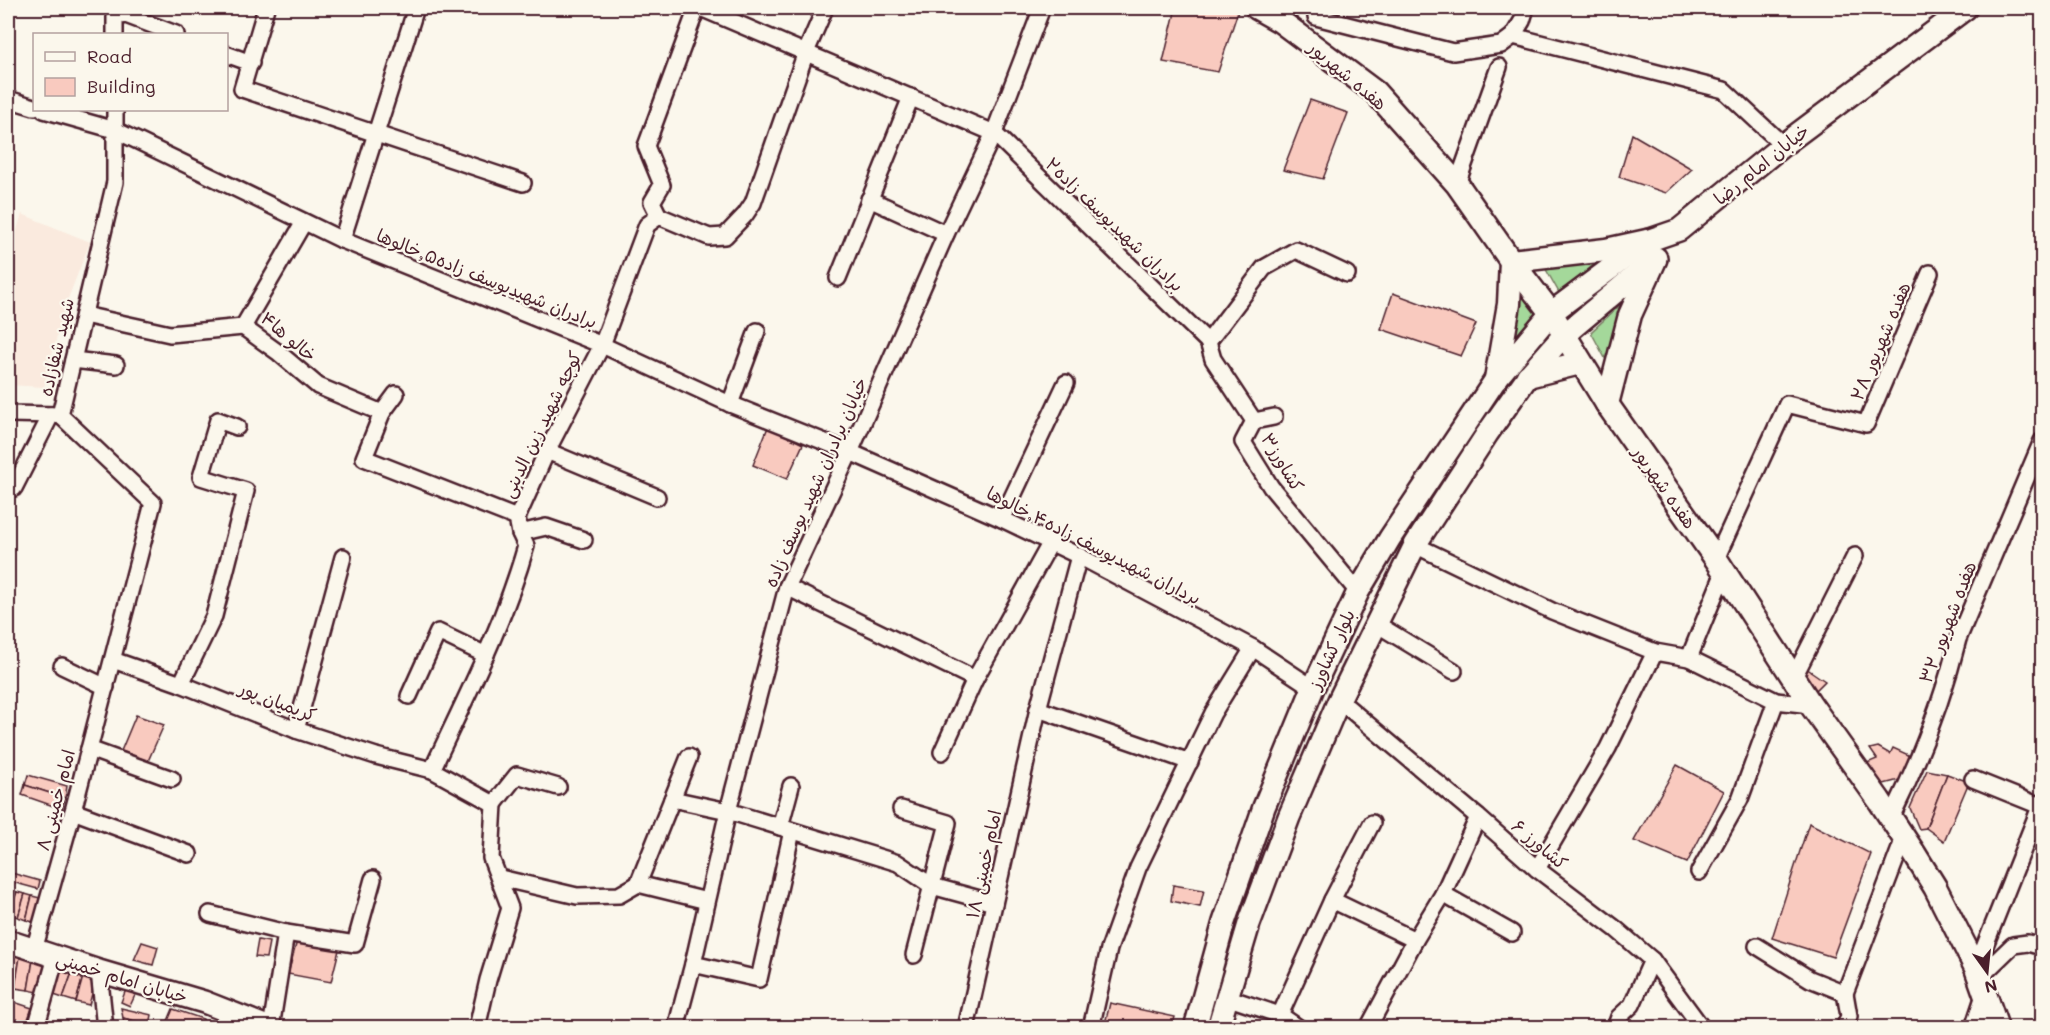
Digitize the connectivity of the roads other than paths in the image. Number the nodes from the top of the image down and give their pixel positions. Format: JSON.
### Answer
{"nodes":[{"id":1,"x":266,"y":8,"type":"edge"},
{"id":2,"x":416,"y":8,"type":"edge"},
{"id":3,"x":699,"y":8,"type":"edge"},
{"id":4,"x":825,"y":8,"type":"edge"},
{"id":5,"x":1042,"y":8,"type":"edge"},
{"id":6,"x":1257,"y":8,"type":"edge"},
{"id":7,"x":1526,"y":8,"type":"edge"},
{"id":8,"x":1966,"y":8,"type":"edge"},
{"id":9,"x":115,"y":9,"type":"edge"},
{"id":10,"x":1317,"y":12,"type":"edge"},
{"id":11,"x":115,"y":33,"type":"edge"},
{"id":12,"x":174,"y":33,"type":"edge"},
{"id":13,"x":1513,"y":36,"type":"junction"},
{"id":14,"x":1307,"y":41,"type":"junction"},
{"id":15,"x":806,"y":52,"type":"junction"},
{"id":16,"x":228,"y":55,"type":"edge"},
{"id":17,"x":251,"y":63,"type":"junction"},
{"id":18,"x":1499,"y":67,"type":"dead end"},
{"id":19,"x":911,"y":97,"type":"junction"},
{"id":20,"x":8,"y":99,"type":"edge"},
{"id":21,"x":33,"y":107,"type":"edge"},
{"id":22,"x":48,"y":111,"type":"edge"},
{"id":23,"x":115,"y":111,"type":"edge"},
{"id":24,"x":115,"y":130,"type":"junction"},
{"id":25,"x":375,"y":132,"type":"junction"},
{"id":26,"x":994,"y":133,"type":"junction"},
{"id":27,"x":1783,"y":145,"type":"junction"},
{"id":28,"x":523,"y":183,"type":"dead end"},
{"id":29,"x":1457,"y":184,"type":"junction"},
{"id":30,"x":869,"y":200,"type":"junction"},
{"id":31,"x":659,"y":216,"type":"junction"},
{"id":32,"x":304,"y":222,"type":"junction"},
{"id":33,"x":946,"y":234,"type":"junction"},
{"id":34,"x":342,"y":240,"type":"junction"},
{"id":35,"x":1651,"y":250,"type":"junction"},
{"id":36,"x":1511,"y":261,"type":"junction"},
{"id":37,"x":1930,"y":273,"type":"dead end"},
{"id":38,"x":1347,"y":274,"type":"dead end"},
{"id":39,"x":838,"y":278,"type":"dead end"},
{"id":40,"x":1551,"y":313,"type":"junction"},
{"id":41,"x":84,"y":315,"type":"junction"},
{"id":42,"x":243,"y":327,"type":"junction"},
{"id":43,"x":758,"y":331,"type":"dead end"},
{"id":44,"x":1564,"y":335,"type":"junction"},
{"id":45,"x":1208,"y":342,"type":"junction"},
{"id":46,"x":602,"y":345,"type":"junction"},
{"id":47,"x":74,"y":360,"type":"junction"},
{"id":48,"x":1580,"y":363,"type":"junction"},
{"id":49,"x":116,"y":365,"type":"dead end"},
{"id":50,"x":1501,"y":372,"type":"junction"},
{"id":51,"x":1527,"y":379,"type":"junction"},
{"id":52,"x":1066,"y":383,"type":"dead end"},
{"id":53,"x":396,"y":394,"type":"dead end"},
{"id":54,"x":730,"y":404,"type":"junction"},
{"id":55,"x":1606,"y":404,"type":"junction"},
{"id":56,"x":382,"y":412,"type":"junction"},
{"id":57,"x":8,"y":414,"type":"edge"},
{"id":58,"x":56,"y":415,"type":"junction"},
{"id":59,"x":1274,"y":417,"type":"dead end"},
{"id":60,"x":1254,"y":421,"type":"junction"},
{"id":61,"x":237,"y":427,"type":"dead end"},
{"id":62,"x":2043,"y":441,"type":"edge"},
{"id":63,"x":547,"y":451,"type":"junction"},
{"id":64,"x":850,"y":452,"type":"junction"},
{"id":65,"x":14,"y":488,"type":"dead end"},
{"id":66,"x":657,"y":497,"type":"dead end"},
{"id":67,"x":1002,"y":519,"type":"junction"},
{"id":68,"x":518,"y":526,"type":"junction"},
{"id":69,"x":584,"y":540,"type":"dead end"},
{"id":70,"x":1051,"y":542,"type":"junction"},
{"id":71,"x":1415,"y":545,"type":"junction"},
{"id":72,"x":1079,"y":556,"type":"junction"},
{"id":73,"x":1855,"y":556,"type":"dead end"},
{"id":74,"x":343,"y":557,"type":"dead end"},
{"id":75,"x":1720,"y":565,"type":"junction"},
{"id":76,"x":787,"y":587,"type":"junction"},
{"id":77,"x":1358,"y":592,"type":"junction"},
{"id":78,"x":1376,"y":623,"type":"junction"},
{"id":79,"x":1253,"y":648,"type":"junction"},
{"id":80,"x":1655,"y":652,"type":"junction"},
{"id":81,"x":486,"y":655,"type":"junction"},
{"id":82,"x":1689,"y":658,"type":"junction"},
{"id":83,"x":113,"y":660,"type":"junction"},
{"id":84,"x":62,"y":666,"type":"dead end"},
{"id":85,"x":1454,"y":671,"type":"dead end"},
{"id":86,"x":1793,"y":679,"type":"junction"},
{"id":87,"x":975,"y":680,"type":"junction"},
{"id":88,"x":181,"y":684,"type":"junction"},
{"id":89,"x":106,"y":687,"type":"junction"},
{"id":90,"x":1313,"y":688,"type":"junction"},
{"id":91,"x":409,"y":696,"type":"dead end"},
{"id":92,"x":1340,"y":700,"type":"junction"},
{"id":93,"x":1776,"y":701,"type":"junction"},
{"id":94,"x":1811,"y":705,"type":"junction"},
{"id":95,"x":1038,"y":709,"type":"junction"},
{"id":96,"x":296,"y":730,"type":"junction"},
{"id":97,"x":89,"y":749,"type":"junction"},
{"id":98,"x":942,"y":752,"type":"dead end"},
{"id":99,"x":689,"y":757,"type":"dead end"},
{"id":100,"x":1190,"y":762,"type":"junction"},
{"id":101,"x":432,"y":770,"type":"junction"},
{"id":102,"x":172,"y":779,"type":"dead end"},
{"id":103,"x":1973,"y":779,"type":"dead end"},
{"id":104,"x":791,"y":786,"type":"dead end"},
{"id":105,"x":558,"y":787,"type":"dead end"},
{"id":106,"x":672,"y":799,"type":"junction"},
{"id":107,"x":494,"y":804,"type":"junction"},
{"id":108,"x":2041,"y":804,"type":"edge"},
{"id":109,"x":901,"y":809,"type":"dead end"},
{"id":110,"x":73,"y":811,"type":"junction"},
{"id":111,"x":728,"y":811,"type":"junction"},
{"id":112,"x":1478,"y":816,"type":"junction"},
{"id":113,"x":1891,"y":818,"type":"junction"},
{"id":114,"x":1372,"y":823,"type":"dead end"},
{"id":115,"x":786,"y":829,"type":"junction"},
{"id":116,"x":1904,"y":838,"type":"junction"},
{"id":117,"x":189,"y":854,"type":"dead end"},
{"id":118,"x":1537,"y":869,"type":"junction"},
{"id":119,"x":1699,"y":872,"type":"dead end"},
{"id":120,"x":500,"y":878,"type":"junction"},
{"id":121,"x":373,"y":879,"type":"dead end"},
{"id":122,"x":638,"y":884,"type":"junction"},
{"id":123,"x":932,"y":886,"type":"junction"},
{"id":124,"x":1443,"y":894,"type":"junction"},
{"id":125,"x":1332,"y":900,"type":"junction"},
{"id":126,"x":707,"y":901,"type":"junction"},
{"id":127,"x":994,"y":903,"type":"junction"},
{"id":128,"x":210,"y":914,"type":"dead end"},
{"id":129,"x":286,"y":933,"type":"junction"},
{"id":130,"x":1512,"y":933,"type":"dead end"},
{"id":131,"x":1415,"y":940,"type":"junction"},
{"id":132,"x":8,"y":941,"type":"edge"},
{"id":133,"x":1757,"y":946,"type":"dead end"},
{"id":134,"x":2043,"y":946,"type":"edge"},
{"id":135,"x":34,"y":950,"type":"junction"},
{"id":136,"x":915,"y":955,"type":"dead end"},
{"id":137,"x":56,"y":957,"type":"junction"},
{"id":138,"x":1652,"y":960,"type":"junction"},
{"id":139,"x":693,"y":964,"type":"junction"},
{"id":140,"x":99,"y":971,"type":"junction"},
{"id":141,"x":1980,"y":979,"type":"junction"},
{"id":142,"x":1845,"y":993,"type":"junction"},
{"id":143,"x":1226,"y":997,"type":"junction"},
{"id":144,"x":1280,"y":1015,"type":"junction"},
{"id":145,"x":36,"y":1028,"type":"edge"},
{"id":146,"x":105,"y":1028,"type":"edge"},
{"id":147,"x":271,"y":1028,"type":"edge"},
{"id":148,"x":477,"y":1028,"type":"edge"},
{"id":149,"x":676,"y":1028,"type":"edge"},
{"id":150,"x":966,"y":1028,"type":"edge"},
{"id":151,"x":1091,"y":1028,"type":"edge"},
{"id":152,"x":1196,"y":1028,"type":"edge"},
{"id":153,"x":1218,"y":1028,"type":"edge"},
{"id":154,"x":1299,"y":1028,"type":"edge"},
{"id":155,"x":1368,"y":1028,"type":"edge"},
{"id":156,"x":1615,"y":1028,"type":"edge"},
{"id":157,"x":1702,"y":1028,"type":"edge"},
{"id":158,"x":1844,"y":1028,"type":"edge"},
{"id":159,"x":1973,"y":1028,"type":"edge"},
{"id":160,"x":1997,"y":1028,"type":"edge"}],
"edges":[{"from":1,"to":17,"type":"street"},
{"from":2,"to":25,"type":"street"},
{"from":3,"to":15,"type":"street"},
{"from":3,"to":31,"type":"street"},
{"from":4,"to":15,"type":"street"},
{"from":5,"to":26,"type":"street","name":"خیابان برادران شهید یوسف زاده"},
{"from":6,"to":14,"type":"main road","name":"هفده شهریور"},
{"from":7,"to":13,"type":"street"},
{"from":8,"to":27,"type":"main road","name":"خیابان امام رضا"},
{"from":9,"to":11,"type":"street"},
{"from":9,"to":12,"type":"street"},
{"from":10,"to":13,"type":"street"},
{"from":10,"to":14,"type":"street"},
{"from":13,"to":27,"type":"street"},
{"from":14,"to":29,"type":"main road","name":"هفده شهریور"},
{"from":15,"to":19,"type":"street"},
{"from":15,"to":31,"type":"street"},
{"from":16,"to":17,"type":"street"},
{"from":17,"to":25,"type":"street"},
{"from":18,"to":29,"type":"street"},
{"from":19,"to":26,"type":"street"},
{"from":19,"to":30,"type":"street"},
{"from":20,"to":21,"type":"street"},
{"from":22,"to":24,"type":"street","name":"برادران شهیدیوسف زاده۵,خالوها"},
{"from":23,"to":24,"type":"street","name":"شهید شفازاده"},
{"from":24,"to":32,"type":"street","name":"برادران شهیدیوسف زاده۵,خالوها"},
{"from":24,"to":41,"type":"street","name":"شهید شفازاده"},
{"from":25,"to":28,"type":"street"},
{"from":25,"to":34,"type":"street"},
{"from":26,"to":33,"type":"street","name":"خیابان برادران شهید یوسف زاده"},
{"from":26,"to":45,"type":"street","name":"برادران شهیدیوسف زاده۲"},
{"from":27,"to":35,"type":"main road","name":"خیابان امام رضا"},
{"from":29,"to":36,"type":"main road","name":"هفده شهریور"},
{"from":30,"to":33,"type":"street"},
{"from":30,"to":39,"type":"street"},
{"from":31,"to":46,"type":"street","name":"کوچه شهید زین الدینی"},
{"from":32,"to":34,"type":"street","name":"برادران شهیدیوسف زاده۵,خالوها"},
{"from":32,"to":42,"type":"street","name":"خالو ها۴"},
{"from":33,"to":64,"type":"street","name":"خیابان برادران شهید یوسف زاده"},
{"from":34,"to":46,"type":"street","name":"برادران شهیدیوسف زاده۵,خالوها"},
{"from":35,"to":36,"type":"main road"},
{"from":35,"to":40,"type":"main road","name":"خیابان امام رضا"},
{"from":35,"to":44,"type":"main road","name":"بلوار کشاورز"},
{"from":35,"to":55,"type":"main road"},
{"from":36,"to":40,"type":"main road","name":"هفده شهریور"},
{"from":36,"to":50,"type":"main road"},
{"from":37,"to":75,"type":"street","name":"هفده شهریور ۲۸"},
{"from":38,"to":45,"type":"street"},
{"from":40,"to":44,"type":"main road","name":"هفده شهریور"},
{"from":40,"to":50,"type":"main road","name":"بلوار کشاورز"},
{"from":41,"to":42,"type":"street"},
{"from":41,"to":47,"type":"street","name":"شهید شفازاده"},
{"from":42,"to":56,"type":"street","name":"خالو ها۴"},
{"from":43,"to":54,"type":"street"},
{"from":44,"to":48,"type":"main road","name":"هفده شهریور"},
{"from":44,"to":51,"type":"main road","name":"بلوار کشاورز"},
{"from":45,"to":60,"type":"street","name":"کشاورز۳"},
{"from":46,"to":54,"type":"street","name":"برادران شهیدیوسف زاده۵,خالوها"},
{"from":46,"to":63,"type":"street","name":"کوچه شهید زین الدینی"},
{"from":47,"to":49,"type":"street"},
{"from":47,"to":58,"type":"street","name":"شهید شفازاده"},
{"from":48,"to":51,"type":"main road"},
{"from":48,"to":55,"type":"main road","name":"هفده شهریور"},
{"from":50,"to":51,"type":"main road"},
{"from":50,"to":77,"type":"main road","name":"بلوار کشاورز"},
{"from":51,"to":71,"type":"main road","name":"بلوار کشاورز"},
{"from":52,"to":67,"type":"street"},
{"from":53,"to":56,"type":"street"},
{"from":54,"to":64,"type":"street","name":"برادران شهیدیوسف زاده۵,خالوها"},
{"from":55,"to":75,"type":"main road","name":"هفده شهریور"},
{"from":56,"to":68,"type":"street"},
{"from":57,"to":58,"type":"street"},
{"from":58,"to":65,"type":"street"},
{"from":58,"to":83,"type":"street","name":"شهید شفازاده"},
{"from":59,"to":60,"type":"street"},
{"from":60,"to":77,"type":"street","name":"کشاورز۳"},
{"from":61,"to":88,"type":"street"},
{"from":62,"to":113,"type":"street","name":"هفده شهریور ۳۲"},
{"from":63,"to":66,"type":"street"},
{"from":63,"to":68,"type":"street","name":"کوچه شهید زین الدینی"},
{"from":64,"to":67,"type":"street","name":"برداران شهیدیوسف زاده۴,خالوها"},
{"from":64,"to":76,"type":"street","name":"خیابان برادران شهید یوسف زاده"},
{"from":67,"to":70,"type":"street","name":"برداران شهیدیوسف زاده۴,خالوها"},
{"from":68,"to":69,"type":"street"},
{"from":68,"to":81,"type":"street","name":"کوچه شهید زین الدینی"},
{"from":70,"to":72,"type":"street","name":"برداران شهیدیوسف زاده۴,خالوها"},
{"from":70,"to":87,"type":"street"},
{"from":71,"to":78,"type":"main road","name":"بلوار کشاورز"},
{"from":71,"to":80,"type":"street"},
{"from":72,"to":79,"type":"street","name":"برداران شهیدیوسف زاده۴,خالوها"},
{"from":72,"to":95,"type":"street","name":"امام خمینی ۱۸"},
{"from":73,"to":86,"type":"street"},
{"from":74,"to":96,"type":"street"},
{"from":75,"to":82,"type":"street"},
{"from":75,"to":86,"type":"main road","name":"هفده شهریور"},
{"from":76,"to":87,"type":"street"},
{"from":76,"to":111,"type":"street","name":"خیابان برادران شهید یوسف زاده"},
{"from":77,"to":90,"type":"main road","name":"بلوار کشاورز"},
{"from":78,"to":85,"type":"street"},
{"from":78,"to":92,"type":"main road","name":"بلوار کشاورز"},
{"from":79,"to":90,"type":"street","name":"برداران شهیدیوسف زاده۴,خالوها"},
{"from":79,"to":100,"type":"street"},
{"from":80,"to":82,"type":"street"},
{"from":80,"to":118,"type":"street"},
{"from":81,"to":91,"type":"street"},
{"from":81,"to":101,"type":"street","name":"کوچه شهید زین الدینی"},
{"from":82,"to":93,"type":"street"},
{"from":83,"to":88,"type":"street","name":"کریمیان پور"},
{"from":83,"to":89,"type":"street","name":"امام خمینی ۸"},
{"from":84,"to":89,"type":"street"},
{"from":86,"to":94,"type":"main road","name":"هفده شهریور"},
{"from":87,"to":98,"type":"street"},
{"from":88,"to":96,"type":"street","name":"کریمیان پور"},
{"from":89,"to":97,"type":"street","name":"امام خمینی ۸"},
{"from":90,"to":152,"type":"main road","name":"بلوار کشاورز"},
{"from":92,"to":112,"type":"street","name":"کشاورز ۶"},
{"from":92,"to":143,"type":"main road","name":"بلوار کشاورز"},
{"from":93,"to":94,"type":"street"},
{"from":93,"to":119,"type":"street"},
{"from":94,"to":113,"type":"main road","name":"هفده شهریور"},
{"from":95,"to":100,"type":"street"},
{"from":95,"to":127,"type":"street","name":"امام خمینی ۱۸"},
{"from":96,"to":101,"type":"street","name":"کریمیان پور"},
{"from":97,"to":102,"type":"street"},
{"from":97,"to":110,"type":"street","name":"امام خمینی ۸"},
{"from":99,"to":106,"type":"street"},
{"from":100,"to":151,"type":"street"},
{"from":101,"to":107,"type":"street","name":"کریمیان پور"},
{"from":103,"to":108,"type":"street"},
{"from":104,"to":115,"type":"street"},
{"from":105,"to":107,"type":"street"},
{"from":106,"to":111,"type":"street"},
{"from":106,"to":122,"type":"street"},
{"from":107,"to":120,"type":"street"},
{"from":108,"to":141,"type":"street"},
{"from":109,"to":123,"type":"street"},
{"from":110,"to":117,"type":"street"},
{"from":110,"to":135,"type":"street","name":"امام خمینی ۸"},
{"from":111,"to":115,"type":"street"},
{"from":111,"to":126,"type":"street","name":"خیابان برادران شهید یوسف زاده"},
{"from":112,"to":118,"type":"street","name":"کشاورز ۶"},
{"from":112,"to":124,"type":"street"},
{"from":113,"to":116,"type":"main road","name":"هفده شهریور"},
{"from":114,"to":125,"type":"street"},
{"from":115,"to":123,"type":"street"},
{"from":115,"to":139,"type":"street"},
{"from":116,"to":141,"type":"main road","name":"هفده شهریور"},
{"from":116,"to":142,"type":"street"},
{"from":118,"to":138,"type":"street","name":"کشاورز ۶"},
{"from":120,"to":122,"type":"street"},
{"from":120,"to":148,"type":"street"},
{"from":121,"to":129,"type":"street"},
{"from":122,"to":126,"type":"street"},
{"from":123,"to":127,"type":"street"},
{"from":123,"to":136,"type":"street"},
{"from":124,"to":130,"type":"street"},
{"from":124,"to":131,"type":"street"},
{"from":125,"to":131,"type":"street"},
{"from":125,"to":144,"type":"street"},
{"from":126,"to":139,"type":"street","name":"خیابان برادران شهید یوسف زاده"},
{"from":127,"to":150,"type":"street","name":"امام خمینی ۱۸"},
{"from":128,"to":129,"type":"street"},
{"from":129,"to":147,"type":"street"},
{"from":131,"to":155,"type":"street"},
{"from":132,"to":135,"type":"main road","name":"خیابان امام خمینی"},
{"from":133,"to":142,"type":"street"},
{"from":134,"to":141,"type":"street"},
{"from":135,"to":137,"type":"main road","name":"خیابان امام خمینی"},
{"from":137,"to":140,"type":"main road","name":"خیابان امام خمینی"},
{"from":137,"to":145,"type":"street"},
{"from":138,"to":156,"type":"street"},
{"from":138,"to":157,"type":"street","name":"کشاورز ۶"},
{"from":139,"to":149,"type":"street","name":"خیابان برادران شهید یوسف زاده"},
{"from":140,"to":146,"type":"street"},
{"from":140,"to":147,"type":"main road","name":"خیابان امام خمینی"},
{"from":141,"to":159,"type":"street"},
{"from":141,"to":160,"type":"main road","name":"هفده شهریور"},
{"from":142,"to":158,"type":"street"},
{"from":143,"to":144,"type":"street"},
{"from":143,"to":153,"type":"main road","name":"بلوار کشاورز"},
{"from":144,"to":154,"type":"street"}]}
